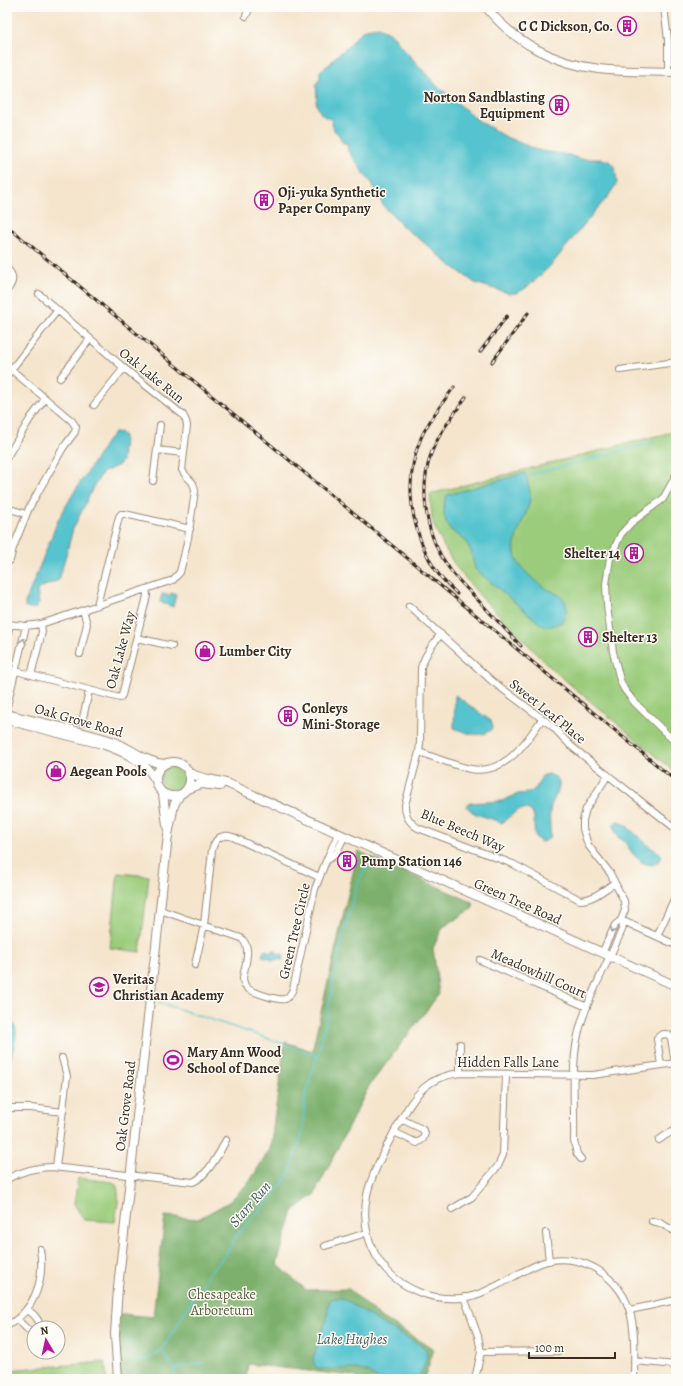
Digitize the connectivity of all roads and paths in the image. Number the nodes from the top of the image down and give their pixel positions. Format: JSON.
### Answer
{"nodes":[{"id":1,"x":250,"y":7,"type":"edge"},
{"id":2,"x":486,"y":7,"type":"edge"},
{"id":3,"x":664,"y":7,"type":"edge"},
{"id":4,"x":246,"y":16,"type":"dead end"},
{"id":5,"x":672,"y":71,"type":"edge"},
{"id":6,"x":7,"y":269,"type":"edge"},
{"id":7,"x":7,"y":290,"type":"edge"},
{"id":8,"x":39,"y":294,"type":"dead end"},
{"id":9,"x":57,"y":311,"type":"junction"},
{"id":10,"x":90,"y":339,"type":"junction"},
{"id":11,"x":676,"y":362,"type":"edge"},
{"id":12,"x":124,"y":368,"type":"junction"},
{"id":13,"x":8,"y":370,"type":"edge"},
{"id":14,"x":620,"y":370,"type":"dead end"},
{"id":15,"x":60,"y":378,"type":"dead end"},
{"id":16,"x":45,"y":399,"type":"junction"},
{"id":17,"x":94,"y":406,"type":"dead end"},
{"id":18,"x":160,"y":425,"type":"dead end"},
{"id":19,"x":157,"y":450,"type":"junction"},
{"id":20,"x":183,"y":453,"type":"junction"},
{"id":21,"x":7,"y":457,"type":"edge"},
{"id":22,"x":676,"y":475,"type":"edge"},
{"id":23,"x":153,"y":481,"type":"dead end"},
{"id":24,"x":7,"y":508,"type":"edge"},
{"id":25,"x":26,"y":514,"type":"junction"},
{"id":26,"x":190,"y":529,"type":"junction"},
{"id":27,"x":10,"y":549,"type":"edge"},
{"id":28,"x":7,"y":563,"type":"edge"},
{"id":29,"x":146,"y":589,"type":"junction"},
{"id":30,"x":97,"y":606,"type":"junction"},
{"id":31,"x":409,"y":606,"type":"dead end"},
{"id":32,"x":83,"y":610,"type":"junction"},
{"id":33,"x":9,"y":624,"type":"edge"},
{"id":34,"x":41,"y":624,"type":"junction"},
{"id":35,"x":26,"y":626,"type":"junction"},
{"id":36,"x":441,"y":634,"type":"junction"},
{"id":37,"x":7,"y":636,"type":"edge"},
{"id":38,"x":137,"y":638,"type":"junction"},
{"id":39,"x":172,"y":646,"type":"dead end"},
{"id":40,"x":80,"y":654,"type":"dead end"},
{"id":41,"x":16,"y":671,"type":"junction"},
{"id":42,"x":31,"y":675,"type":"junction"},
{"id":43,"x":89,"y":691,"type":"junction"},
{"id":44,"x":7,"y":706,"type":"edge"},
{"id":45,"x":7,"y":714,"type":"edge"},
{"id":46,"x":542,"y":719,"type":"junction"},
{"id":47,"x":7,"y":720,"type":"edge"},
{"id":48,"x":82,"y":722,"type":"dead end"},
{"id":49,"x":676,"y":743,"type":"edge"},
{"id":50,"x":419,"y":752,"type":"junction"},
{"id":51,"x":165,"y":764,"type":"junction"},
{"id":52,"x":188,"y":772,"type":"junction"},
{"id":53,"x":608,"y":775,"type":"junction"},
{"id":54,"x":155,"y":779,"type":"junction"},
{"id":55,"x":187,"y":789,"type":"junction"},
{"id":56,"x":240,"y":790,"type":"junction"},
{"id":57,"x":163,"y":794,"type":"junction"},
{"id":58,"x":179,"y":796,"type":"junction"},
{"id":59,"x":676,"y":829,"type":"edge"},
{"id":60,"x":168,"y":836,"type":"junction"},
{"id":61,"x":341,"y":836,"type":"junction"},
{"id":62,"x":319,"y":877,"type":"junction"},
{"id":63,"x":615,"y":883,"type":"junction"},
{"id":64,"x":676,"y":895,"type":"edge"},
{"id":65,"x":160,"y":910,"type":"junction"},
{"id":66,"x":621,"y":920,"type":"junction"},
{"id":67,"x":204,"y":926,"type":"junction"},
{"id":68,"x":657,"y":936,"type":"junction"},
{"id":69,"x":676,"y":945,"type":"edge"},
{"id":70,"x":602,"y":953,"type":"junction"},
{"id":71,"x":610,"y":957,"type":"junction"},
{"id":72,"x":480,"y":960,"type":"dead end"},
{"id":73,"x":195,"y":965,"type":"dead end"},
{"id":74,"x":676,"y":986,"type":"edge"},
{"id":75,"x":587,"y":1008,"type":"junction"},
{"id":76,"x":460,"y":1044,"type":"dead end"},
{"id":77,"x":62,"y":1058,"type":"dead end"},
{"id":78,"x":676,"y":1063,"type":"edge"},
{"id":79,"x":661,"y":1065,"type":"junction"},
{"id":80,"x":460,"y":1073,"type":"junction"},
{"id":81,"x":506,"y":1074,"type":"junction"},
{"id":82,"x":575,"y":1075,"type":"junction"},
{"id":83,"x":7,"y":1108,"type":"edge"},
{"id":84,"x":63,"y":1112,"type":"junction"},
{"id":85,"x":401,"y":1119,"type":"junction"},
{"id":86,"x":676,"y":1130,"type":"edge"},
{"id":87,"x":394,"y":1132,"type":"junction"},
{"id":88,"x":226,"y":1140,"type":"dead end"},
{"id":89,"x":659,"y":1140,"type":"dead end"},
{"id":90,"x":581,"y":1159,"type":"dead end"},
{"id":91,"x":56,"y":1167,"type":"junction"},
{"id":92,"x":130,"y":1176,"type":"junction"},
{"id":93,"x":7,"y":1179,"type":"edge"},
{"id":94,"x":452,"y":1209,"type":"dead end"},
{"id":95,"x":652,"y":1221,"type":"dead end"},
{"id":96,"x":675,"y":1230,"type":"edge"},
{"id":97,"x":366,"y":1233,"type":"junction"},
{"id":98,"x":546,"y":1233,"type":"dead end"},
{"id":99,"x":325,"y":1246,"type":"dead end"},
{"id":100,"x":40,"y":1249,"type":"dead end"},
{"id":101,"x":549,"y":1260,"type":"junction"},
{"id":102,"x":464,"y":1298,"type":"junction"},
{"id":103,"x":676,"y":1300,"type":"edge"},
{"id":104,"x":27,"y":1309,"type":"junction"},
{"id":105,"x":630,"y":1310,"type":"junction"},
{"id":106,"x":17,"y":1319,"type":"junction"},
{"id":107,"x":38,"y":1320,"type":"edge"},
{"id":108,"x":7,"y":1326,"type":"edge"},
{"id":109,"x":26,"y":1328,"type":"edge"},
{"id":110,"x":558,"y":1351,"type":"dead end"},
{"id":111,"x":481,"y":1352,"type":"junction"},
{"id":112,"x":634,"y":1361,"type":"junction"},
{"id":113,"x":676,"y":1364,"type":"edge"},
{"id":114,"x":118,"y":1379,"type":"edge"},
{"id":115,"x":475,"y":1379,"type":"edge"},
{"id":116,"x":634,"y":1379,"type":"edge"}],
"edges":[{"from":1,"to":4,"type":"street"},
{"from":2,"to":5,"type":"street"},
{"from":3,"to":5,"type":"street"},
{"from":6,"to":7,"type":"street"},
{"from":8,"to":9,"type":"street","name":"Oak Lake Run"},
{"from":9,"to":10,"type":"street","name":"Oak Lake Run"},
{"from":9,"to":13,"type":"street"},
{"from":10,"to":12,"type":"street","name":"Oak Lake Run"},
{"from":10,"to":15,"type":"street"},
{"from":11,"to":14,"type":"street"},
{"from":12,"to":17,"type":"street"},
{"from":12,"to":20,"type":"street","name":"Oak Lake Run"},
{"from":13,"to":16,"type":"street"},
{"from":16,"to":21,"type":"street"},
{"from":16,"to":25,"type":"street"},
{"from":18,"to":19,"type":"street"},
{"from":19,"to":20,"type":"street"},
{"from":19,"to":23,"type":"street"},
{"from":20,"to":26,"type":"street","name":"Oak Lake Run"},
{"from":22,"to":49,"type":"street"},
{"from":24,"to":25,"type":"street"},
{"from":25,"to":27,"type":"street"},
{"from":26,"to":29,"type":"street","name":"Oak Lake Run"},
{"from":26,"to":30,"type":"street"},
{"from":27,"to":28,"type":"street"},
{"from":29,"to":30,"type":"street","name":"Oak Lake Run"},
{"from":29,"to":38,"type":"street","name":"Oak Lake Way"},
{"from":30,"to":32,"type":"street","name":"Oak Lake Run"},
{"from":31,"to":36,"type":"street","name":"Sweet Leaf Place"},
{"from":32,"to":34,"type":"street","name":"Oak Lake Run"},
{"from":32,"to":40,"type":"street"},
{"from":33,"to":35,"type":"street","name":"Oak Lake Run"},
{"from":33,"to":37,"type":"street"},
{"from":34,"to":35,"type":"street","name":"Oak Lake Run"},
{"from":34,"to":42,"type":"street"},
{"from":41,"to":35,"type":"street","one_way":true},
{"from":36,"to":46,"type":"street","name":"Sweet Leaf Place"},
{"from":36,"to":50,"type":"street","name":"Blue Beech Way"},
{"from":38,"to":39,"type":"street"},
{"from":38,"to":43,"type":"street","name":"Oak Lake Way"},
{"from":41,"to":42,"type":"street","name":"Oak Lake Way"},
{"from":41,"to":44,"type":"street"},
{"from":42,"to":43,"type":"street","name":"Oak Lake Way"},
{"from":43,"to":48,"type":"street"},
{"from":45,"to":51,"type":"street","name":"Oak Grove Road"},
{"from":46,"to":50,"type":"street"},
{"from":46,"to":53,"type":"street","name":"Sweet Leaf Place"},
{"from":47,"to":54,"type":"street","name":"Oak Grove Road"},
{"from":50,"to":63,"type":"street","name":"Blue Beech Way"},
{"from":51,"to":52,"type":"street"},
{"from":51,"to":54,"type":"street"},
{"from":52,"to":55,"type":"street"},
{"from":52,"to":56,"type":"street","name":"Green Tree Road"},
{"from":53,"to":59,"type":"street","name":"Sweet Leaf Place"},
{"from":53,"to":63,"type":"street"},
{"from":54,"to":57,"type":"street"},
{"from":55,"to":56,"type":"street","name":"Green Tree Road"},
{"from":55,"to":58,"type":"street"},
{"from":56,"to":61,"type":"street","name":"Green Tree Road"},
{"from":57,"to":58,"type":"street"},
{"from":57,"to":60,"type":"street","name":"Oak Grove Road"},
{"from":58,"to":60,"type":"street","name":"Oak Grove Road"},
{"from":60,"to":65,"type":"street","name":"Oak Grove Road"},
{"from":61,"to":62,"type":"street","name":"Green Tree Circle"},
{"from":61,"to":70,"type":"street","name":"Green Tree Road"},
{"from":62,"to":67,"type":"street","name":"Green Tree Circle"},
{"from":62,"to":67,"type":"street","name":"Green Tree Circle"},
{"from":63,"to":66,"type":"street"},
{"from":64,"to":68,"type":"street"},
{"from":65,"to":67,"type":"street","name":"Green Tree Circle"},
{"from":65,"to":92,"type":"street","name":"Oak Grove Road"},
{"from":66,"to":68,"type":"street"},
{"from":66,"to":70,"type":"street","one_way":true},
{"from":66,"to":71,"type":"street"},
{"from":67,"to":73,"type":"street","name":"Green Tree Circle"},
{"from":68,"to":69,"type":"street"},
{"from":70,"to":71,"type":"street","name":"Green Tree Road"},
{"from":71,"to":74,"type":"street","name":"Green Tree Road"},
{"from":71,"to":75,"type":"street"},
{"from":72,"to":75,"type":"street","name":"Meadowhill Court"},
{"from":75,"to":82,"type":"street"},
{"from":76,"to":80,"type":"street"},
{"from":77,"to":84,"type":"street"},
{"from":78,"to":79,"type":"street","name":"Hidden Falls Lane"},
{"from":78,"to":79,"type":"street"},
{"from":79,"to":82,"type":"street","name":"Hidden Falls Lane"},
{"from":80,"to":81,"type":"street","name":"Hidden Falls Lane"},
{"from":80,"to":85,"type":"street","name":"Hidden Falls Lane"},
{"from":81,"to":82,"type":"street","name":"Hidden Falls Lane"},
{"from":81,"to":94,"type":"street"},
{"from":82,"to":90,"type":"street"},
{"from":83,"to":84,"type":"street"},
{"from":84,"to":91,"type":"street"},
{"from":85,"to":87,"type":"street","name":"Hidden Falls Lane"},
{"from":85,"to":87,"type":"street"},
{"from":86,"to":89,"type":"street"},
{"from":87,"to":97,"type":"street","name":"Hidden Falls Lane"},
{"from":88,"to":92,"type":"street"},
{"from":91,"to":92,"type":"street"},
{"from":91,"to":93,"type":"street"},
{"from":92,"to":114,"type":"street","name":"Oak Grove Road"},
{"from":95,"to":96,"type":"street"},
{"from":97,"to":99,"type":"street"},
{"from":97,"to":102,"type":"street","name":"Hidden Falls Lane"},
{"from":98,"to":101,"type":"street"},
{"from":100,"to":104,"type":"street"},
{"from":101,"to":102,"type":"street","name":"Hidden Falls Lane"},
{"from":101,"to":105,"type":"street","name":"Hidden Falls Lane"},
{"from":102,"to":111,"type":"street"},
{"from":103,"to":105,"type":"street"},
{"from":104,"to":106,"type":"street"},
{"from":104,"to":107,"type":"street"},
{"from":105,"to":112,"type":"street","name":"Hidden Falls Lane"},
{"from":106,"to":108,"type":"street"},
{"from":106,"to":109,"type":"street"},
{"from":110,"to":111,"type":"street"},
{"from":111,"to":115,"type":"street"},
{"from":112,"to":113,"type":"street"},
{"from":112,"to":116,"type":"street","name":"Hidden Falls Lane"}]}
